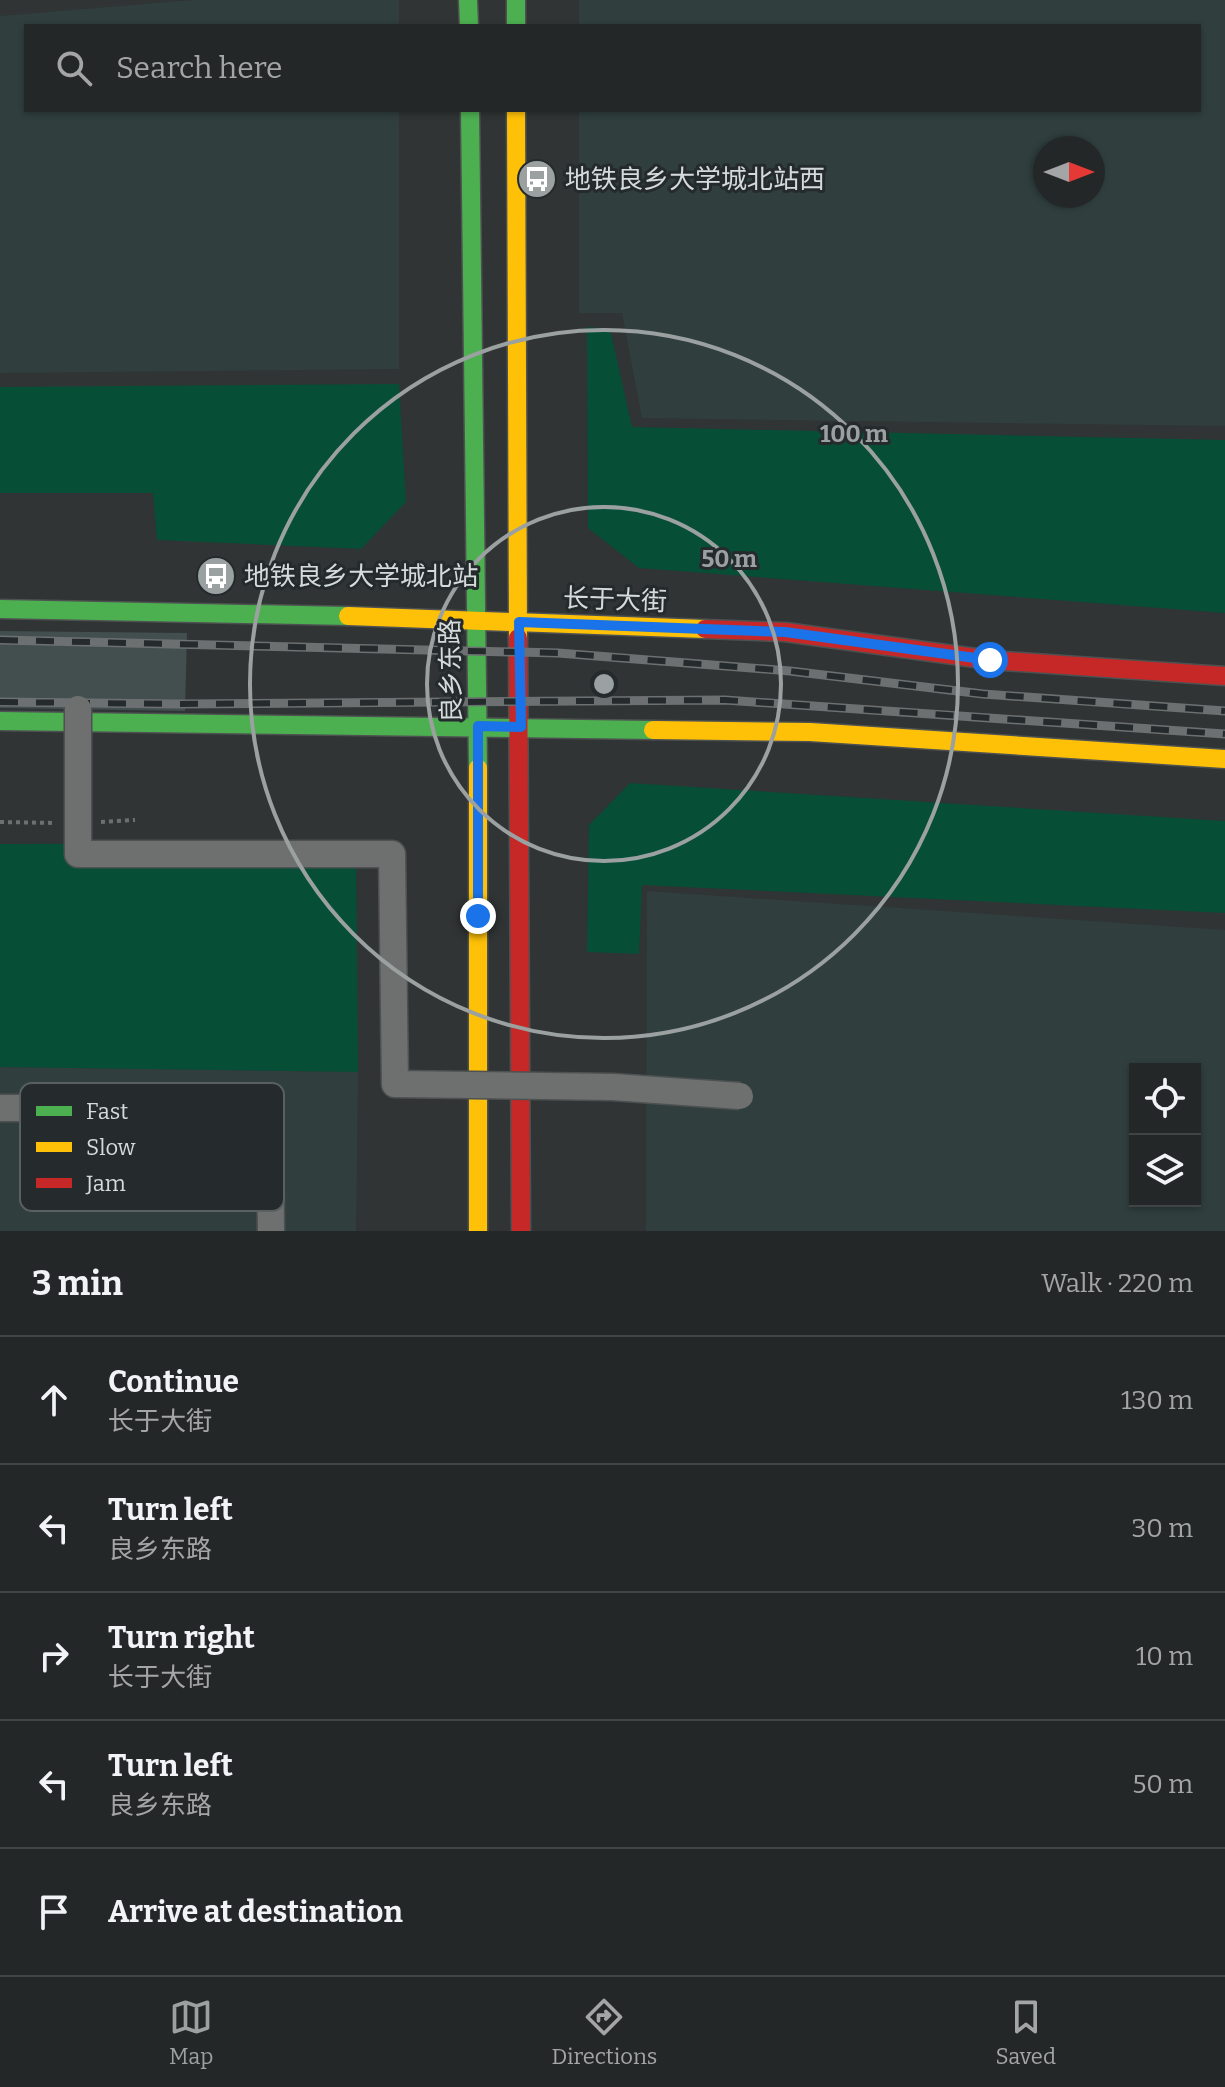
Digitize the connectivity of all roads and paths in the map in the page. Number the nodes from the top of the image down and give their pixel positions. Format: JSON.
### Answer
{"nodes":[{"id":1,"x":468,"y":0,"type":"edge"},
{"id":2,"x":516,"y":0,"type":"edge"},
{"id":3,"x":469,"y":24,"type":"edge"},
{"id":4,"x":516,"y":24,"type":"edge"},
{"id":5,"x":470,"y":112,"type":"edge"},
{"id":6,"x":516,"y":112,"type":"edge"},
{"id":7,"x":0,"y":609,"type":"edge"},
{"id":8,"x":477,"y":619,"type":"junction"},
{"id":9,"x":519,"y":622,"type":"junction"},
{"id":10,"x":1225,"y":676,"type":"edge"},
{"id":11,"x":78,"y":709,"type":"dead end"},
{"id":12,"x":0,"y":721,"type":"edge"},
{"id":13,"x":478,"y":726,"type":"junction"},
{"id":14,"x":521,"y":727,"type":"junction"},
{"id":15,"x":1027,"y":746,"type":"junction"},
{"id":16,"x":1225,"y":759,"type":"edge"},
{"id":17,"x":1212,"y":777,"type":"dead end"},
{"id":18,"x":135,"y":820,"type":"dead end"},
{"id":19,"x":0,"y":822,"type":"edge"},
{"id":20,"x":78,"y":823,"type":"junction"},
{"id":21,"x":740,"y":1096,"type":"dead end"},
{"id":22,"x":271,"y":1211,"type":"edge"},
{"id":23,"x":271,"y":1231,"type":"edge"},
{"id":24,"x":478,"y":1231,"type":"edge"},
{"id":25,"x":521,"y":1231,"type":"edge"}],
"edges":[{"from":1,"to":3,"type":"main road"},
{"from":2,"to":4,"type":"main road"},
{"from":5,"to":8,"type":"main road","name":"良乡东路"},
{"from":6,"to":9,"type":"main road"},
{"from":7,"to":8,"type":"main road","name":"长于大街"},
{"from":8,"to":9,"type":"main road","name":"长于大街"},
{"from":8,"to":13,"type":"main road","name":"良乡东路"},
{"from":9,"to":10,"type":"main road","name":"长于大街"},
{"from":9,"to":14,"type":"main road"},
{"from":11,"to":20,"type":"street","bridge":true},
{"from":12,"to":13,"type":"main road"},
{"from":13,"to":14,"type":"main road"},
{"from":13,"to":24,"type":"main road","name":"良乡东路"},
{"from":14,"to":15,"type":"main road"},
{"from":14,"to":25,"type":"main road"},
{"from":15,"to":16,"type":"main road"},
{"from":15,"to":17,"type":"main road"},
{"from":18,"to":20,"type":"path"},
{"from":19,"to":20,"type":"path"},
{"from":20,"to":21,"type":"street","bridge":true},
{"from":22,"to":23,"type":"street"}]}
